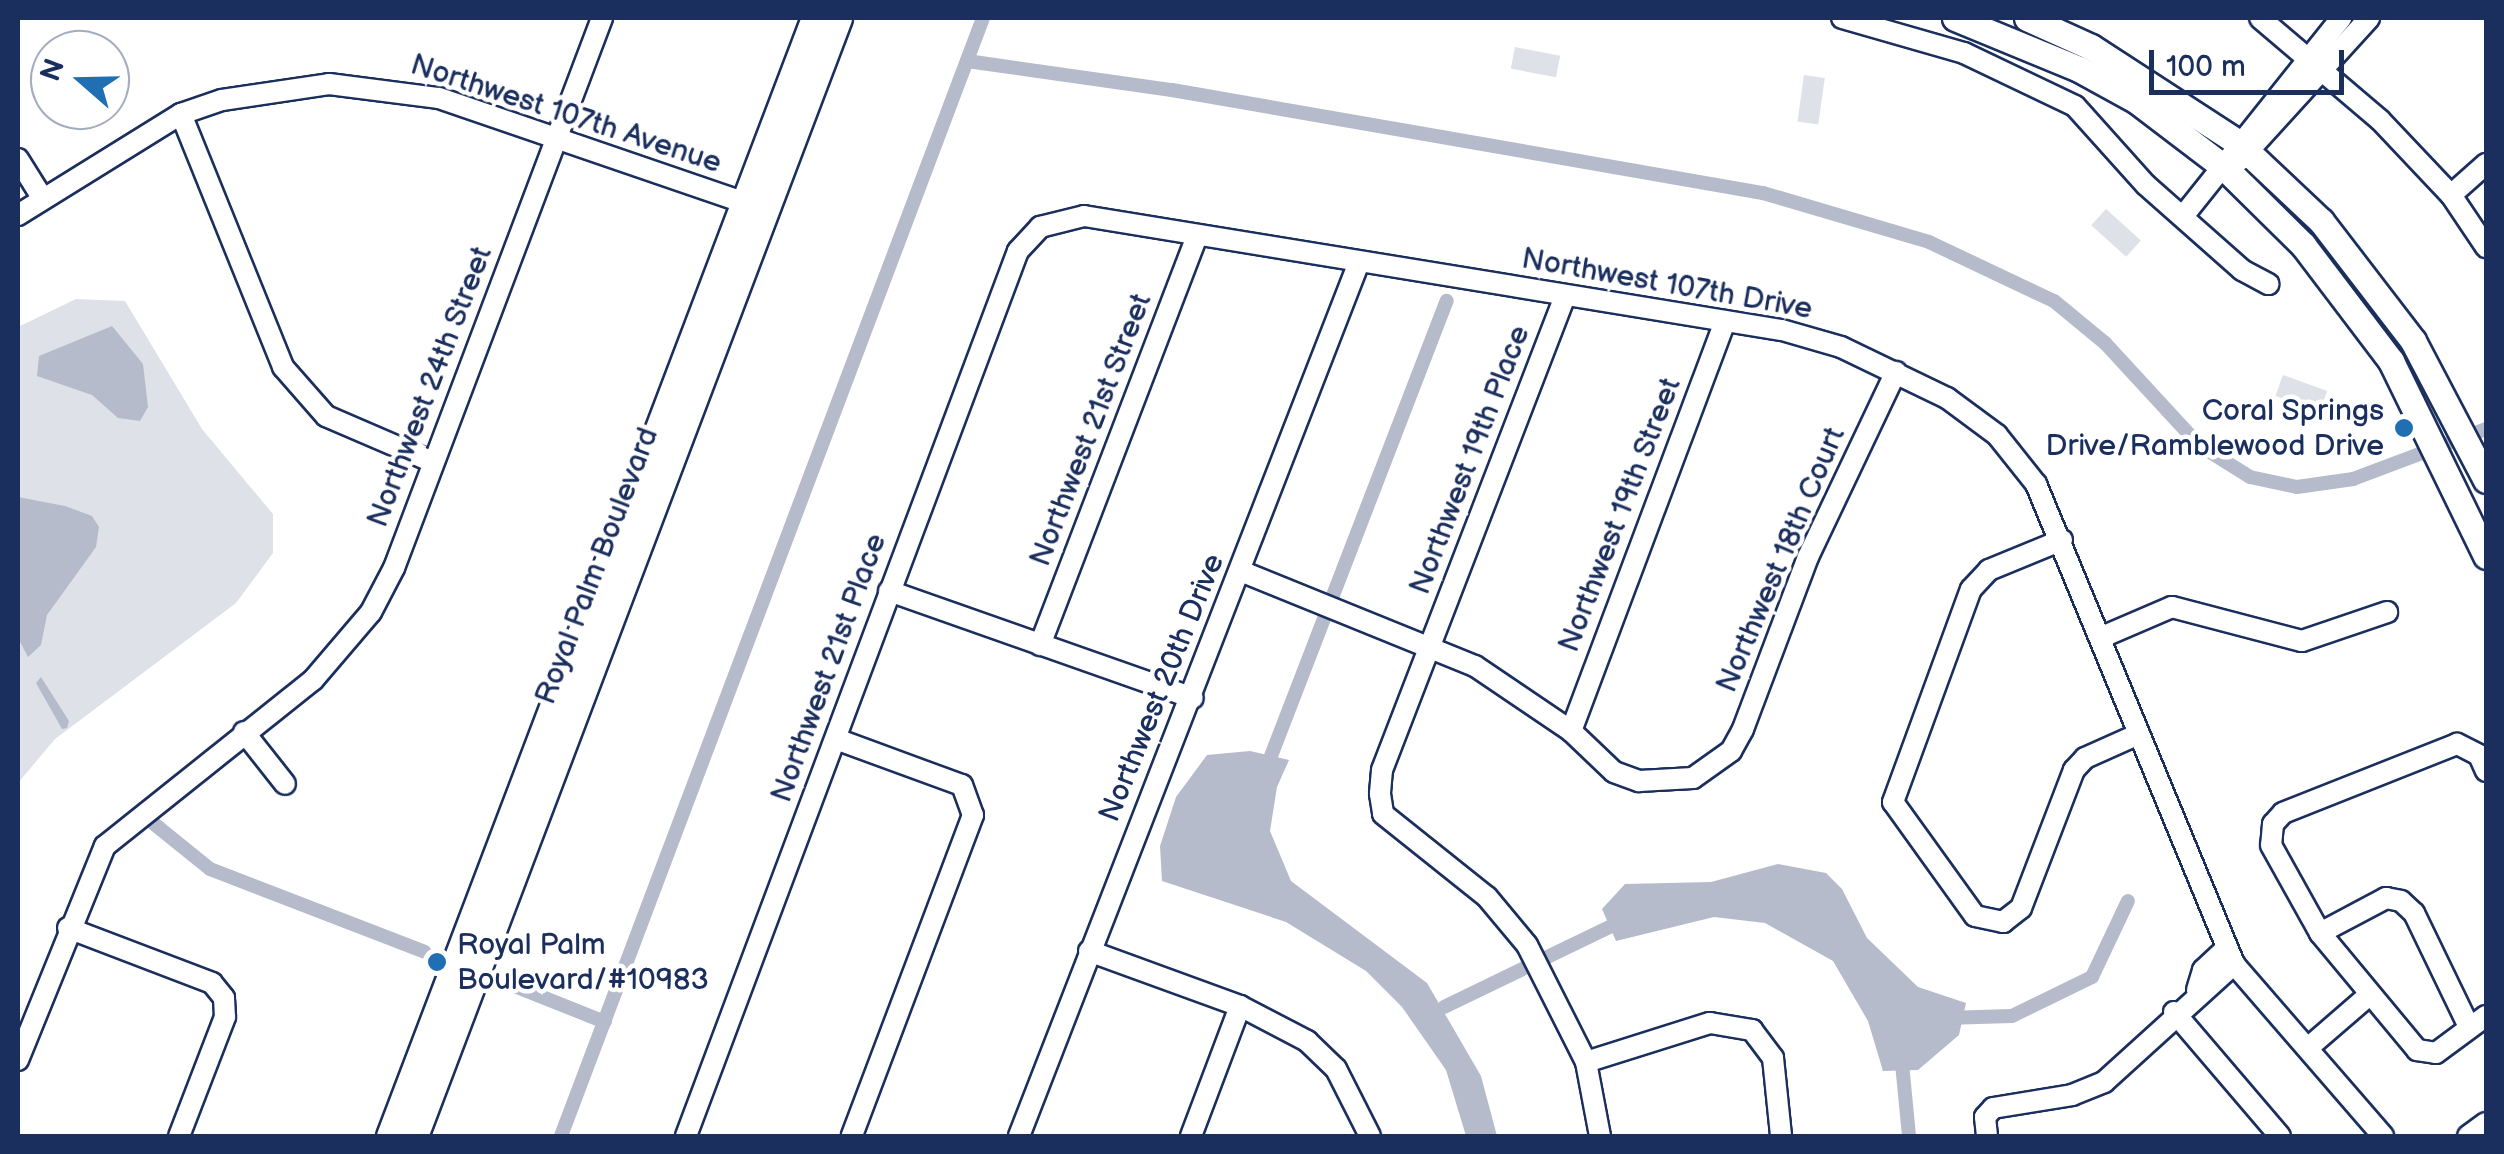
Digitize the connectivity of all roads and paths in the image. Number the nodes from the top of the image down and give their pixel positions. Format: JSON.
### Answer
{"nodes":[{"id":1,"x":602,"y":18,"type":"edge"},
{"id":2,"x":814,"y":18,"type":"edge"},
{"id":3,"x":839,"y":18,"type":"edge"},
{"id":4,"x":1842,"y":18,"type":"edge"},
{"id":5,"x":1955,"y":18,"type":"edge"},
{"id":6,"x":2028,"y":18,"type":"edge"},
{"id":7,"x":2260,"y":18,"type":"edge"},
{"id":8,"x":2341,"y":18,"type":"edge"},
{"id":9,"x":2370,"y":18,"type":"edge"},
{"id":10,"x":2316,"y":61,"type":"junction"},
{"id":11,"x":181,"y":114,"type":"junction"},
{"id":12,"x":556,"y":139,"type":"junction"},
{"id":13,"x":2244,"y":148,"type":"junction"},
{"id":14,"x":18,"y":160,"type":"edge"},
{"id":15,"x":2486,"y":164,"type":"edge"},
{"id":16,"x":2225,"y":168,"type":"junction"},
{"id":17,"x":2451,"y":196,"type":"junction"},
{"id":18,"x":43,"y":199,"type":"junction"},
{"id":19,"x":755,"y":206,"type":"junction"},
{"id":20,"x":18,"y":215,"type":"edge"},
{"id":21,"x":2184,"y":215,"type":"junction"},
{"id":22,"x":1040,"y":227,"type":"joint"},
{"id":23,"x":1197,"y":236,"type":"junction"},
{"id":24,"x":2486,"y":247,"type":"edge"},
{"id":25,"x":1359,"y":262,"type":"junction"},
{"id":26,"x":2268,"y":284,"type":"dead end"},
{"id":27,"x":1565,"y":296,"type":"junction"},
{"id":28,"x":1725,"y":321,"type":"junction"},
{"id":29,"x":1896,"y":372,"type":"junction"},
{"id":30,"x":432,"y":462,"type":"junction"},
{"id":31,"x":2482,"y":472,"type":"edge"},
{"id":32,"x":2062,"y":540,"type":"junction"},
{"id":33,"x":2486,"y":556,"type":"edge"},
{"id":34,"x":1242,"y":572,"type":"junction"},
{"id":35,"x":889,"y":591,"type":"junction"},
{"id":36,"x":2387,"y":612,"type":"dead end"},
{"id":37,"x":2102,"y":637,"type":"junction"},
{"id":38,"x":1040,"y":645,"type":"junction"},
{"id":39,"x":1430,"y":646,"type":"junction"},
{"id":40,"x":1193,"y":698,"type":"junction"},
{"id":41,"x":1571,"y":731,"type":"junction"},
{"id":42,"x":244,"y":732,"type":"junction"},
{"id":43,"x":2139,"y":734,"type":"junction"},
{"id":44,"x":836,"y":739,"type":"junction"},
{"id":45,"x":2486,"y":771,"type":"edge"},
{"id":46,"x":286,"y":784,"type":"dead end"},
{"id":47,"x":68,"y":928,"type":"junction"},
{"id":48,"x":2320,"y":933,"type":"junction"},
{"id":49,"x":1089,"y":951,"type":"junction"},
{"id":50,"x":2230,"y":956,"type":"junction"},
{"id":51,"x":2367,"y":997,"type":"junction"},
{"id":52,"x":1240,"y":1006,"type":"junction"},
{"id":53,"x":2174,"y":1012,"type":"junction"},
{"id":54,"x":2478,"y":1022,"type":"edge"},
{"id":55,"x":2309,"y":1047,"type":"junction"},
{"id":56,"x":18,"y":1060,"type":"edge"},
{"id":57,"x":1586,"y":1062,"type":"junction"},
{"id":58,"x":2486,"y":1123,"type":"edge"},
{"id":59,"x":180,"y":1136,"type":"edge"},
{"id":60,"x":389,"y":1136,"type":"edge"},
{"id":61,"x":415,"y":1136,"type":"edge"},
{"id":62,"x":686,"y":1136,"type":"edge"},
{"id":63,"x":852,"y":1136,"type":"edge"},
{"id":64,"x":1019,"y":1136,"type":"edge"},
{"id":65,"x":1191,"y":1136,"type":"edge"},
{"id":66,"x":1370,"y":1136,"type":"edge"},
{"id":67,"x":1600,"y":1136,"type":"edge"},
{"id":68,"x":1781,"y":1136,"type":"edge"},
{"id":69,"x":1986,"y":1136,"type":"edge"},
{"id":70,"x":2280,"y":1136,"type":"edge"},
{"id":71,"x":2383,"y":1136,"type":"edge"},
{"id":72,"x":2468,"y":1136,"type":"edge"}],
"edges":[{"from":1,"to":12,"type":"street","name":"Northwest 24th Street"},
{"from":2,"to":19,"type":"main road","name":"Royal Palm Boulevard"},
{"from":3,"to":19,"type":"main road","name":"Royal Palm Boulevard"},
{"from":4,"to":21,"type":"street"},
{"from":5,"to":16,"type":"main road"},
{"from":6,"to":13,"type":"main road"},
{"from":7,"to":10,"type":"street"},
{"from":8,"to":10,"type":"street"},
{"from":9,"to":10,"type":"street"},
{"from":10,"to":13,"type":"street"},
{"from":10,"to":17,"type":"street"},
{"from":11,"to":12,"type":"street","name":"Northwest 107th Avenue"},
{"from":11,"to":18,"type":"street","name":"Northwest 107th Avenue"},
{"from":11,"to":30,"type":"street"},
{"from":12,"to":19,"type":"street","name":"Northwest 107th Avenue"},
{"from":12,"to":30,"type":"street","name":"Northwest 24th Street"},
{"from":13,"to":16,"type":"street"},
{"from":13,"to":31,"type":"main road"},
{"from":14,"to":18,"type":"street"},
{"from":15,"to":17,"type":"street"},
{"from":16,"to":21,"type":"street"},
{"from":16,"to":33,"type":"main road"},
{"from":17,"to":24,"type":"street"},
{"from":18,"to":20,"type":"street","name":"Northwest 107th Avenue"},
{"from":19,"to":60,"type":"main road","name":"Royal Palm Boulevard"},
{"from":19,"to":61,"type":"main road","name":"Royal Palm Boulevard"},
{"from":21,"to":26,"type":"street"},
{"from":22,"to":23,"type":"street","name":"Northwest 107th Drive"},
{"from":22,"to":35,"type":"street","name":"Northwest 21st Place"},
{"from":23,"to":25,"type":"street","name":"Northwest 107th Drive"},
{"from":23,"to":38,"type":"street","name":"Northwest 21st Street"},
{"from":25,"to":27,"type":"street","name":"Northwest 107th Drive"},
{"from":25,"to":34,"type":"street","name":"Northwest 20th Drive"},
{"from":27,"to":28,"type":"street","name":"Northwest 107th Drive"},
{"from":27,"to":39,"type":"street","name":"Northwest 19th Place"},
{"from":28,"to":29,"type":"street","name":"Northwest 107th Drive"},
{"from":28,"to":41,"type":"street","name":"Northwest 19th Street"},
{"from":29,"to":32,"type":"street","name":"Northwest 107th Drive"},
{"from":29,"to":41,"type":"street","name":"Northwest 18th Court"},
{"from":30,"to":42,"type":"street","name":"Northwest 24th Street"},
{"from":32,"to":37,"type":"street","name":"Northwest 107th Drive"},
{"from":32,"to":43,"type":"street"},
{"from":34,"to":39,"type":"street"},
{"from":34,"to":40,"type":"street","name":"Northwest 20th Drive"},
{"from":35,"to":38,"type":"street"},
{"from":35,"to":44,"type":"street","name":"Northwest 21st Place"},
{"from":36,"to":37,"type":"street"},
{"from":37,"to":43,"type":"street","name":"Northwest 107th Drive"},
{"from":38,"to":40,"type":"street"},
{"from":39,"to":41,"type":"street"},
{"from":39,"to":57,"type":"street","name":"Northwest 19th Place"},
{"from":40,"to":49,"type":"street","name":"Northwest 20th Drive"},
{"from":42,"to":46,"type":"street"},
{"from":42,"to":47,"type":"street","name":"Northwest 24th Street"},
{"from":43,"to":50,"type":"street","name":"Northwest 107th Drive"},
{"from":44,"to":62,"type":"street","name":"Northwest 21st Place"},
{"from":44,"to":63,"type":"street"},
{"from":45,"to":48,"type":"street"},
{"from":47,"to":56,"type":"street","name":"Northwest 24th Street"},
{"from":47,"to":59,"type":"street"},
{"from":48,"to":51,"type":"street"},
{"from":48,"to":54,"type":"street"},
{"from":49,"to":52,"type":"street"},
{"from":49,"to":64,"type":"street","name":"Northwest 20th Drive"},
{"from":50,"to":53,"type":"street"},
{"from":50,"to":55,"type":"street","name":"Northwest 107th Drive"},
{"from":51,"to":54,"type":"street"},
{"from":51,"to":55,"type":"street"},
{"from":52,"to":65,"type":"street"},
{"from":52,"to":66,"type":"street"},
{"from":53,"to":69,"type":"street"},
{"from":53,"to":70,"type":"street"},
{"from":55,"to":71,"type":"street","name":"Northwest 107th Drive"},
{"from":57,"to":67,"type":"street"},
{"from":57,"to":68,"type":"street"},
{"from":58,"to":72,"type":"street"}]}
